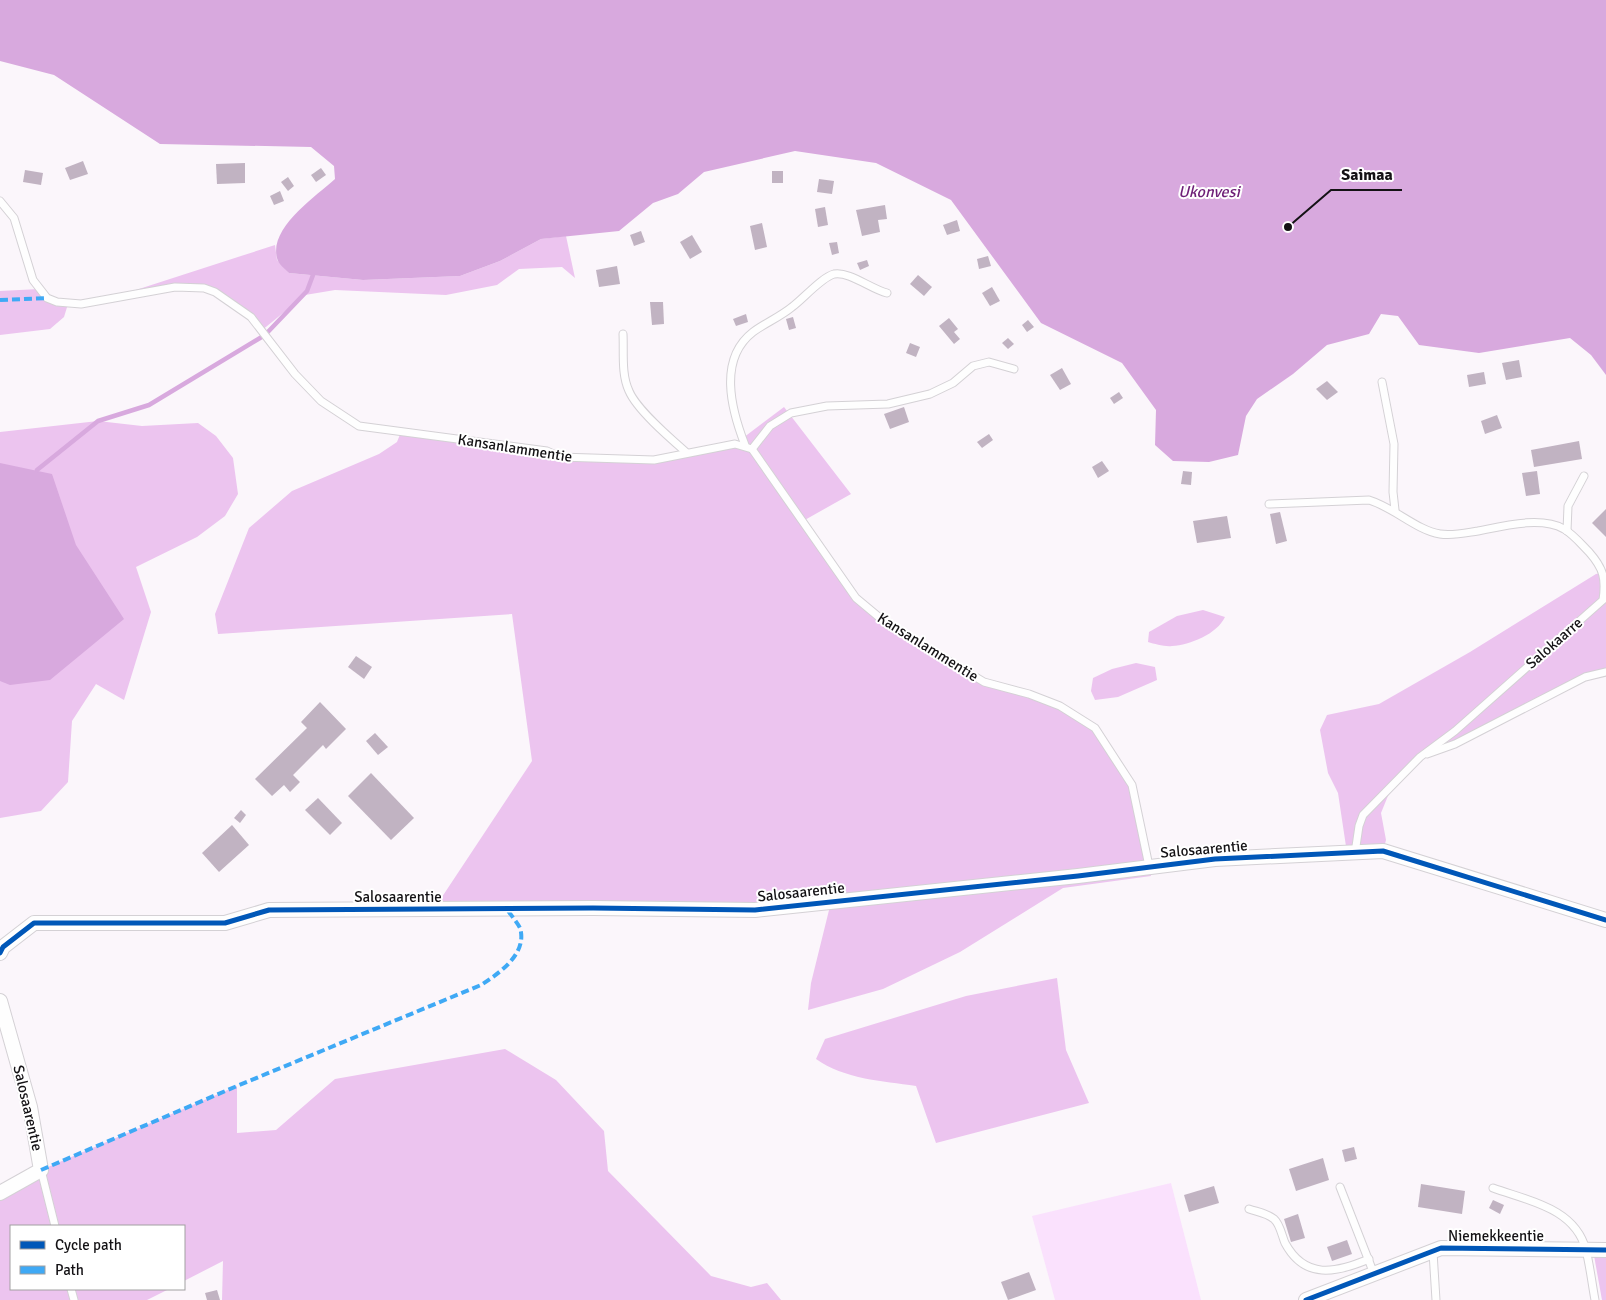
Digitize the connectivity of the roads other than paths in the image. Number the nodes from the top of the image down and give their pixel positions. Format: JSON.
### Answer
{"nodes":[{"id":1,"x":0,"y":201,"type":"edge"},
{"id":2,"x":887,"y":293,"type":"dead end"},
{"id":3,"x":623,"y":334,"type":"dead end"},
{"id":4,"x":1014,"y":369,"type":"dead end"},
{"id":5,"x":1382,"y":382,"type":"dead end"},
{"id":6,"x":748,"y":447,"type":"junction"},
{"id":7,"x":688,"y":453,"type":"junction"},
{"id":8,"x":1584,"y":476,"type":"dead end"},
{"id":9,"x":1268,"y":504,"type":"dead end"},
{"id":10,"x":1397,"y":511,"type":"junction"},
{"id":11,"x":1567,"y":531,"type":"junction"},
{"id":12,"x":1606,"y":672,"type":"edge"},
{"id":13,"x":1420,"y":757,"type":"junction"},
{"id":14,"x":1355,"y":853,"type":"junction"},
{"id":15,"x":1149,"y":866,"type":"junction"},
{"id":16,"x":1606,"y":920,"type":"edge"},
{"id":17,"x":0,"y":953,"type":"edge"},
{"id":18,"x":0,"y":1001,"type":"edge"},
{"id":19,"x":41,"y":1170,"type":"junction"},
{"id":20,"x":1340,"y":1187,"type":"dead end"},
{"id":21,"x":1493,"y":1188,"type":"dead end"},
{"id":22,"x":0,"y":1193,"type":"edge"},
{"id":23,"x":1249,"y":1209,"type":"dead end"},
{"id":24,"x":55,"y":1225,"type":"edge"},
{"id":25,"x":1586,"y":1250,"type":"junction"},
{"id":26,"x":1606,"y":1250,"type":"edge"},
{"id":27,"x":1432,"y":1252,"type":"junction"},
{"id":28,"x":1369,"y":1259,"type":"junction"},
{"id":29,"x":1374,"y":1274,"type":"junction"},
{"id":30,"x":1306,"y":1300,"type":"edge"},
{"id":31,"x":1436,"y":1300,"type":"edge"},
{"id":32,"x":1595,"y":1300,"type":"edge"}],
"edges":[{"from":1,"to":7,"type":"lane","name":"Kansanlammentie"},
{"from":2,"to":6,"type":"lane"},
{"from":3,"to":7,"type":"lane"},
{"from":4,"to":6,"type":"lane"},
{"from":5,"to":10,"type":"lane"},
{"from":6,"to":7,"type":"lane","name":"Kansanlammentie"},
{"from":6,"to":15,"type":"lane","name":"Kansanlammentie"},
{"from":8,"to":11,"type":"lane"},
{"from":9,"to":10,"type":"lane","name":"Salokaarre"},
{"from":10,"to":11,"type":"lane","name":"Salokaarre"},
{"from":11,"to":13,"type":"lane","name":"Salokaarre"},
{"from":12,"to":13,"type":"lane"},
{"from":13,"to":14,"type":"lane","name":"Salokaarre"},
{"from":14,"to":15,"type":"street","name":"Salosaarentie"},
{"from":14,"to":16,"type":"street","name":"Salosaarentie"},
{"from":15,"to":17,"type":"street","name":"Salosaarentie"},
{"from":18,"to":19,"type":"street","name":"Salosaarentie"},
{"from":19,"to":22,"type":"street","name":"Salosaarentie"},
{"from":19,"to":24,"type":"lane"},
{"from":20,"to":28,"type":"lane"},
{"from":21,"to":25,"type":"lane"},
{"from":23,"to":28,"type":"lane"},
{"from":25,"to":26,"type":"street","name":"Niemekkeentie"},
{"from":25,"to":27,"type":"street","name":"Niemekkeentie"},
{"from":25,"to":32,"type":"lane"},
{"from":27,"to":29,"type":"street","name":"Niemekkeentie"},
{"from":27,"to":31,"type":"lane"},
{"from":28,"to":29,"type":"lane"},
{"from":29,"to":30,"type":"street","name":"Niemekkeentie"}]}
